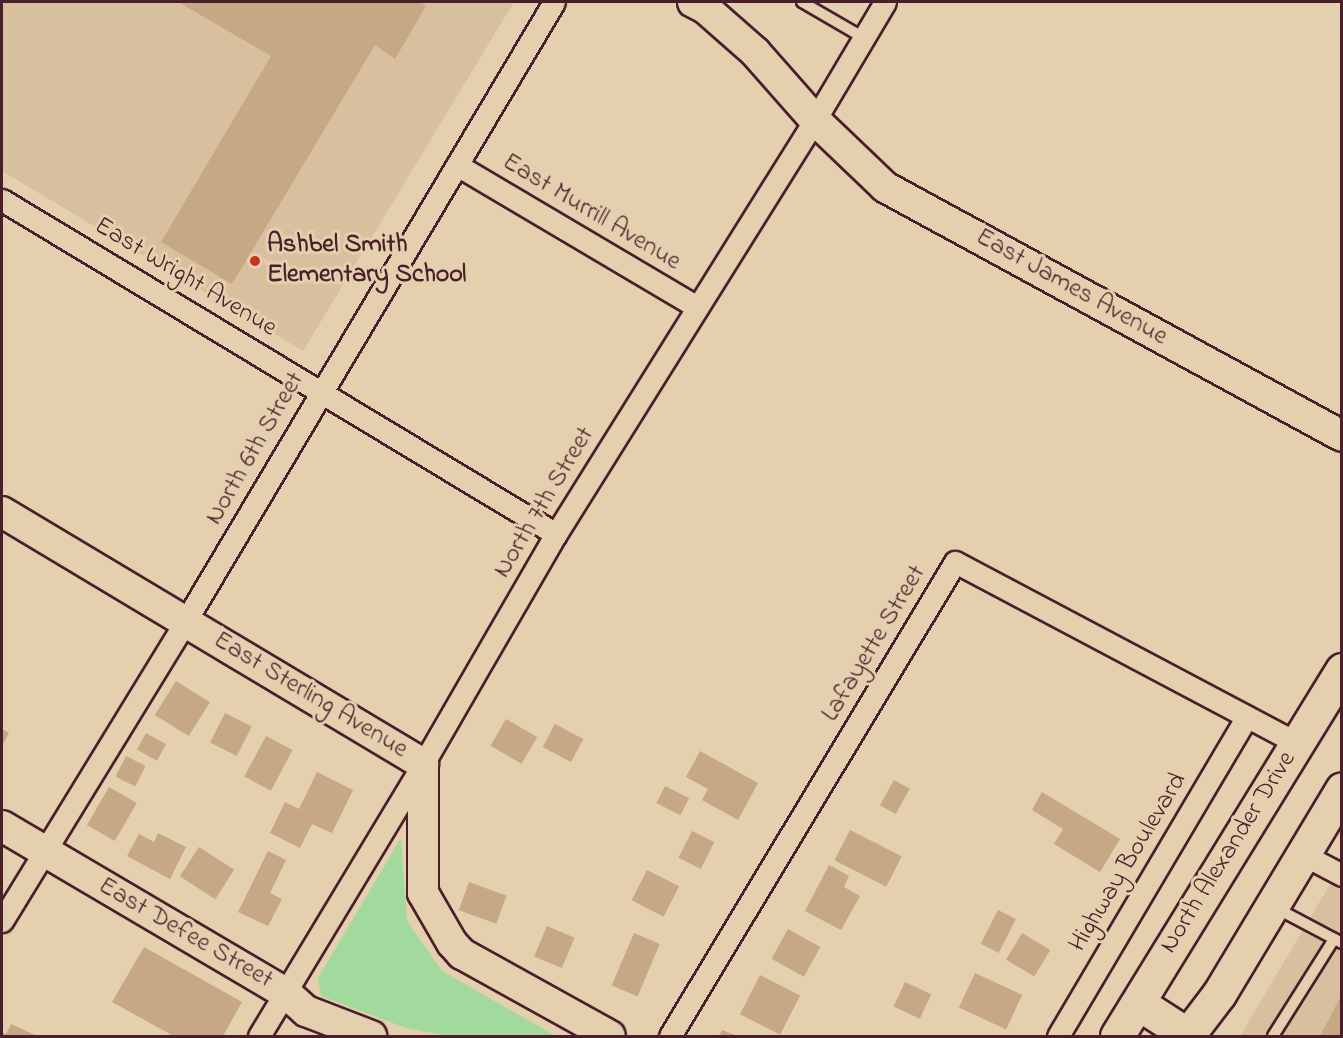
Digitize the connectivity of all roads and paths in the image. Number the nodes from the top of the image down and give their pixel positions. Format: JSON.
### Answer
{"nodes":[{"id":1,"x":554,"y":2,"type":"edge"},
{"id":2,"x":693,"y":2,"type":"edge"},
{"id":3,"x":802,"y":2,"type":"edge"},
{"id":4,"x":885,"y":2,"type":"edge"},
{"id":5,"x":864,"y":39,"type":"junction"},
{"id":6,"x":816,"y":120,"type":"junction"},
{"id":7,"x":457,"y":165,"type":"junction"},
{"id":8,"x":3,"y":203,"type":"edge"},
{"id":9,"x":697,"y":307,"type":"junction"},
{"id":10,"x":321,"y":391,"type":"junction"},
{"id":11,"x":1341,"y":436,"type":"edge"},
{"id":12,"x":2,"y":512,"type":"edge"},
{"id":13,"x":556,"y":534,"type":"junction"},
{"id":14,"x":185,"y":622,"type":"junction"},
{"id":15,"x":1341,"y":670,"type":"edge"},
{"id":16,"x":1247,"y":717,"type":"junction"},
{"id":17,"x":1297,"y":743,"type":"junction"},
{"id":18,"x":423,"y":764,"type":"junction"},
{"id":19,"x":1341,"y":789,"type":"edge"},
{"id":20,"x":2,"y":826,"type":"edge"},
{"id":21,"x":43,"y":850,"type":"junction"},
{"id":22,"x":1302,"y":854,"type":"junction"},
{"id":23,"x":1341,"y":875,"type":"edge"},
{"id":24,"x":1271,"y":905,"type":"junction"},
{"id":25,"x":2,"y":921,"type":"edge"},
{"id":26,"x":1338,"y":941,"type":"edge"},
{"id":27,"x":286,"y":993,"type":"junction"},
{"id":28,"x":1137,"y":1003,"type":"junction"},
{"id":29,"x":259,"y":1036,"type":"edge"},
{"id":30,"x":371,"y":1036,"type":"edge"},
{"id":31,"x":610,"y":1036,"type":"edge"},
{"id":32,"x":670,"y":1036,"type":"edge"},
{"id":33,"x":1058,"y":1036,"type":"edge"},
{"id":34,"x":1117,"y":1036,"type":"edge"},
{"id":35,"x":1188,"y":1036,"type":"edge"},
{"id":36,"x":1273,"y":1036,"type":"edge"}],
"edges":[{"from":1,"to":7,"type":"street","name":"North 6th Street"},
{"from":2,"to":6,"type":"main road","name":"East James Avenue"},
{"from":3,"to":5,"type":"lane"},
{"from":4,"to":5,"type":"street","name":"North 7th Street"},
{"from":5,"to":6,"type":"street","name":"North 7th Street"},
{"from":6,"to":9,"type":"street","name":"North 7th Street"},
{"from":6,"to":11,"type":"main road","name":"East James Avenue"},
{"from":7,"to":9,"type":"street","name":"East Murrill Avenue"},
{"from":7,"to":10,"type":"street","name":"North 6th Street"},
{"from":8,"to":10,"type":"street","name":"East Wright Avenue"},
{"from":9,"to":13,"type":"street","name":"North 7th Street"},
{"from":10,"to":13,"type":"street","name":"East Wright Avenue"},
{"from":10,"to":14,"type":"street","name":"North 6th Street"},
{"from":12,"to":14,"type":"main road","name":"East Sterling Avenue"},
{"from":13,"to":18,"type":"street","name":"North 7th Street"},
{"from":14,"to":18,"type":"main road","name":"East Sterling Avenue"},
{"from":14,"to":21,"type":"street","name":"North 6th Street"},
{"from":15,"to":17,"type":"main road","name":"North Alexander Drive"},
{"from":16,"to":17,"type":"street"},
{"from":16,"to":32,"type":"street","name":"Lafayette Street"},
{"from":16,"to":33,"type":"street","name":"Highway Boulevard"},
{"from":17,"to":28,"type":"main road","name":"North Alexander Drive"},
{"from":18,"to":27,"type":"street","name":"North 7th Street"},
{"from":18,"to":31,"type":"main road","name":"East Sterling Avenue"},
{"from":19,"to":22,"type":"main road"},
{"from":20,"to":21,"type":"main road","name":"East Defee Street"},
{"from":21,"to":25,"type":"street","name":"North 6th Street"},
{"from":21,"to":27,"type":"main road","name":"East Defee Street"},
{"from":22,"to":23,"type":"street"},
{"from":22,"to":24,"type":"main road"},
{"from":24,"to":26,"type":"lane"},
{"from":24,"to":35,"type":"main road"},
{"from":26,"to":36,"type":"lane"},
{"from":27,"to":29,"type":"street","name":"North 7th Street"},
{"from":27,"to":30,"type":"main road","name":"East Defee Street"},
{"from":28,"to":34,"type":"main road","name":"North Alexander Drive"},
{"from":28,"to":35,"type":"main road"}]}
